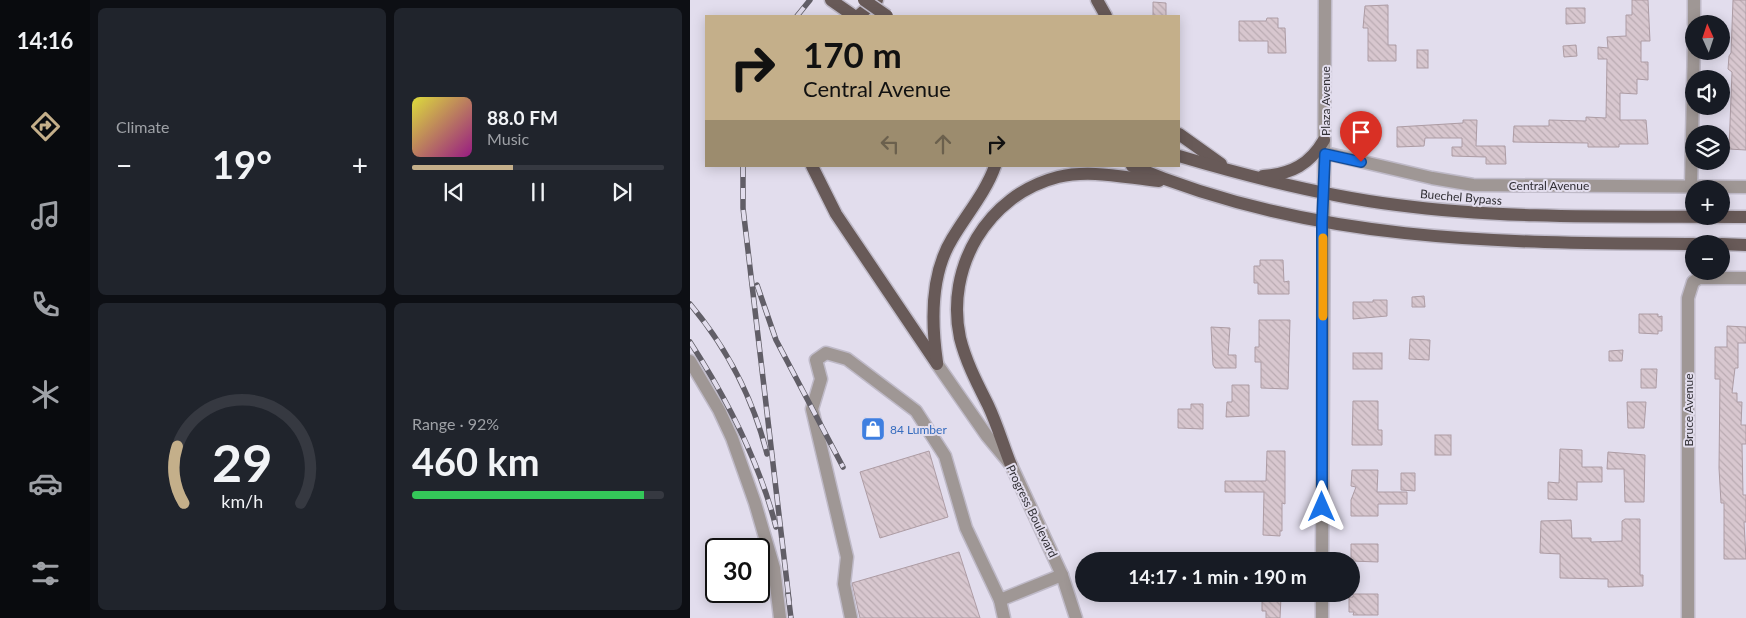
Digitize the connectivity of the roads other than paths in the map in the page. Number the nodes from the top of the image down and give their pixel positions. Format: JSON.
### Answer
{"nodes":[{"id":1,"x":831,"y":0,"type":"edge"},
{"id":2,"x":864,"y":0,"type":"edge"},
{"id":3,"x":877,"y":0,"type":"edge"},
{"id":4,"x":1325,"y":0,"type":"edge"},
{"id":5,"x":1694,"y":0,"type":"edge"},
{"id":6,"x":853,"y":15,"type":"edge"},
{"id":7,"x":859,"y":15,"type":"edge"},
{"id":8,"x":886,"y":15,"type":"edge"},
{"id":9,"x":1694,"y":15,"type":"edge"},
{"id":10,"x":1694,"y":60,"type":"edge"},
{"id":11,"x":1180,"y":135,"type":"edge"},
{"id":12,"x":1324,"y":140,"type":"junction"},
{"id":13,"x":1325,"y":154,"type":"junction"},
{"id":14,"x":1180,"y":156,"type":"edge"},
{"id":15,"x":812,"y":167,"type":"edge"},
{"id":16,"x":995,"y":167,"type":"edge"},
{"id":17,"x":1135,"y":167,"type":"edge"},
{"id":18,"x":1231,"y":172,"type":"junction"},
{"id":19,"x":1248,"y":176,"type":"junction"},
{"id":20,"x":1691,"y":180,"type":"edge"},
{"id":21,"x":1176,"y":183,"type":"junction"},
{"id":22,"x":1685,"y":186,"type":"edge"},
{"id":23,"x":1730,"y":187,"type":"edge"},
{"id":24,"x":1746,"y":187,"type":"edge"},
{"id":25,"x":1324,"y":193,"type":"junction"},
{"id":26,"x":1746,"y":217,"type":"edge"},
{"id":27,"x":1322,"y":223,"type":"junction"},
{"id":28,"x":1685,"y":244,"type":"edge"},
{"id":29,"x":1730,"y":244,"type":"edge"},
{"id":30,"x":1746,"y":245,"type":"edge"},
{"id":31,"x":1746,"y":278,"type":"edge"},
{"id":32,"x":690,"y":361,"type":"edge"},
{"id":33,"x":937,"y":364,"type":"junction"},
{"id":34,"x":1011,"y":465,"type":"junction"},
{"id":35,"x":1322,"y":552,"type":"edge"},
{"id":36,"x":1062,"y":575,"type":"junction"},
{"id":37,"x":1000,"y":600,"type":"junction"},
{"id":38,"x":1322,"y":602,"type":"edge"},
{"id":39,"x":780,"y":618,"type":"edge"},
{"id":40,"x":851,"y":618,"type":"edge"},
{"id":41,"x":1004,"y":618,"type":"edge"},
{"id":42,"x":1076,"y":618,"type":"edge"},
{"id":43,"x":1322,"y":618,"type":"edge"},
{"id":44,"x":1688,"y":618,"type":"edge"}],
"edges":[{"from":1,"to":6,"type":"main road"},
{"from":2,"to":8,"type":"main road","bridge":true},
{"from":3,"to":7,"type":"main road"},
{"from":4,"to":12,"type":"street","name":"Plaza Avenue"},
{"from":5,"to":9,"type":"street"},
{"from":10,"to":20,"type":"street"},
{"from":11,"to":18,"type":"main road"},
{"from":12,"to":13,"type":"street","name":"Plaza Avenue"},
{"from":12,"to":19,"type":"main road"},
{"from":13,"to":22,"type":"street","name":"Central Avenue"},
{"from":13,"to":25,"type":"street","name":"Plaza Avenue"},
{"from":14,"to":18,"type":"main road","name":"Buechel Bypass"},
{"from":15,"to":33,"type":"main road"},
{"from":16,"to":33,"type":"main road"},
{"from":17,"to":21,"type":"main road"},
{"from":18,"to":19,"type":"main road","name":"Buechel Bypass"},
{"from":19,"to":25,"type":"main road","name":"Buechel Bypass"},
{"from":21,"to":27,"type":"main road"},
{"from":21,"to":34,"type":"main road"},
{"from":23,"to":24,"type":"street","name":"Central Avenue"},
{"from":25,"to":26,"type":"main road","name":"Buechel Bypass"},
{"from":25,"to":27,"type":"street","name":"Plaza Avenue"},
{"from":27,"to":28,"type":"main road"},
{"from":27,"to":35,"type":"street","name":"Plaza Avenue"},
{"from":29,"to":30,"type":"main road"},
{"from":31,"to":44,"type":"street","name":"Bruce Avenue"},
{"from":32,"to":39,"type":"street"},
{"from":33,"to":34,"type":"street","name":"Progress Boulevard"},
{"from":34,"to":36,"type":"street","name":"Progress Boulevard"},
{"from":36,"to":37,"type":"street"},
{"from":36,"to":42,"type":"street","name":"Progress Boulevard"},
{"from":37,"to":40,"type":"street"},
{"from":37,"to":41,"type":"street"},
{"from":38,"to":43,"type":"street"}]}
